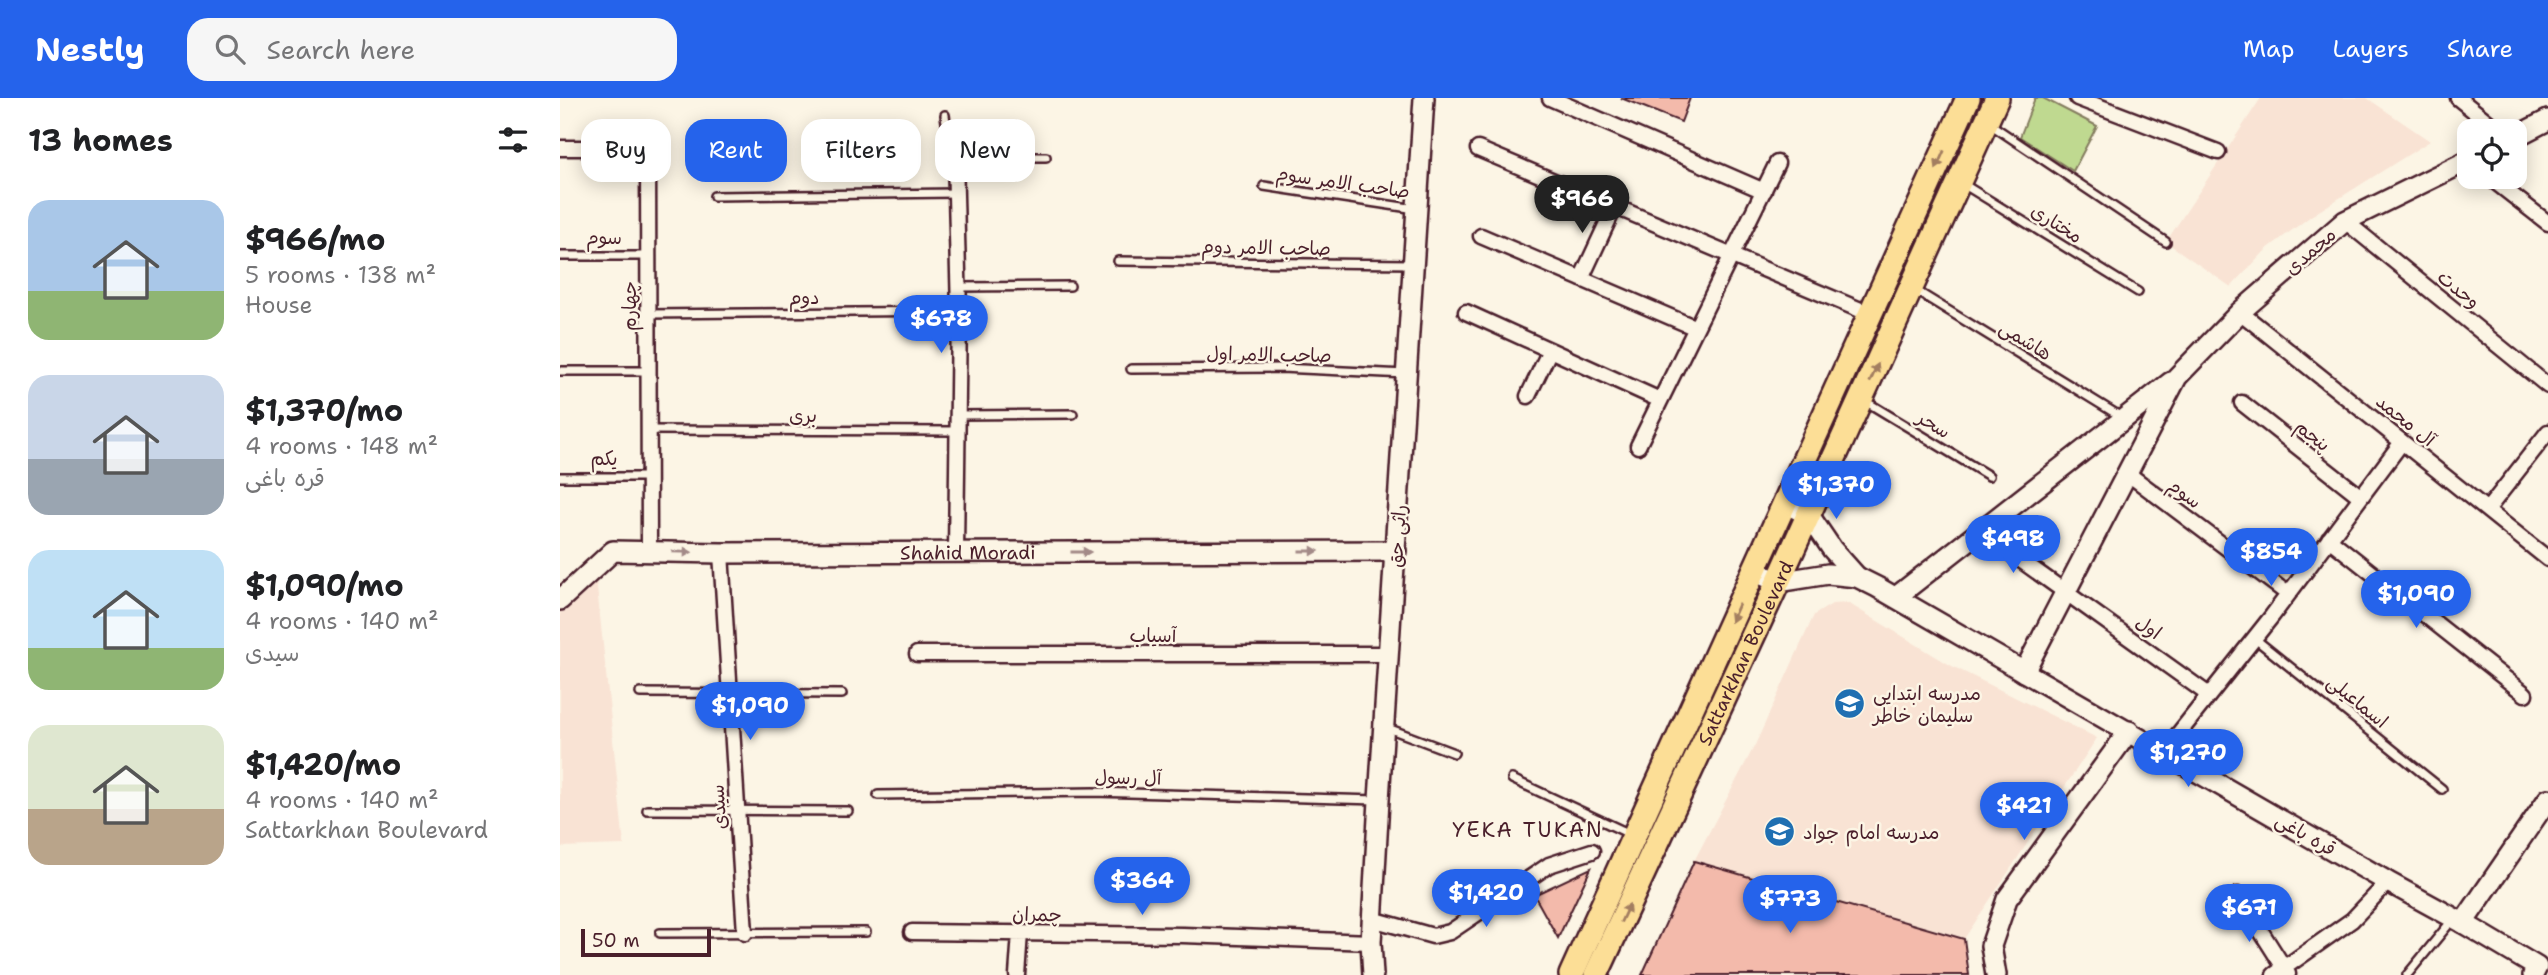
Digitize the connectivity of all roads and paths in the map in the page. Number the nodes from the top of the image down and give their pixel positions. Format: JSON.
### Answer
{"nodes":[{"id":1,"x":1424,"y":98,"type":"edge"},
{"id":2,"x":1550,"y":98,"type":"edge"},
{"id":3,"x":1957,"y":98,"type":"edge"},
{"id":4,"x":1968,"y":98,"type":"edge"},
{"id":5,"x":1997,"y":98,"type":"edge"},
{"id":6,"x":2077,"y":98,"type":"edge"},
{"id":7,"x":2458,"y":98,"type":"edge"},
{"id":8,"x":945,"y":115,"type":"dead end"},
{"id":9,"x":946,"y":119,"type":"edge"},
{"id":10,"x":2484,"y":119,"type":"edge"},
{"id":11,"x":2548,"y":120,"type":"edge"},
{"id":12,"x":1957,"y":122,"type":"junction"},
{"id":13,"x":1986,"y":122,"type":"junction"},
{"id":14,"x":2527,"y":131,"type":"edge"},
{"id":15,"x":560,"y":148,"type":"edge"},
{"id":16,"x":1478,"y":149,"type":"dead end"},
{"id":17,"x":2218,"y":152,"type":"dead end"},
{"id":18,"x":1035,"y":156,"type":"edge"},
{"id":19,"x":1046,"y":156,"type":"dead end"},
{"id":20,"x":1777,"y":163,"type":"dead end"},
{"id":21,"x":2457,"y":167,"type":"edge"},
{"id":22,"x":956,"y":182,"type":"edge"},
{"id":23,"x":1960,"y":182,"type":"junction"},
{"id":24,"x":1264,"y":186,"type":"dead end"},
{"id":25,"x":2504,"y":189,"type":"edge"},
{"id":26,"x":1764,"y":191,"type":"junction"},
{"id":27,"x":957,"y":193,"type":"junction"},
{"id":28,"x":713,"y":196,"type":"dead end"},
{"id":29,"x":1615,"y":206,"type":"junction"},
{"id":30,"x":1417,"y":209,"type":"junction"},
{"id":31,"x":2345,"y":221,"type":"junction"},
{"id":32,"x":2548,"y":223,"type":"edge"},
{"id":33,"x":1481,"y":236,"type":"dead end"},
{"id":34,"x":2166,"y":242,"type":"dead end"},
{"id":35,"x":1732,"y":255,"type":"junction"},
{"id":36,"x":560,"y":256,"type":"edge"},
{"id":37,"x":648,"y":256,"type":"junction"},
{"id":38,"x":1118,"y":261,"type":"dead end"},
{"id":39,"x":1414,"y":264,"type":"junction"},
{"id":40,"x":1581,"y":279,"type":"junction"},
{"id":41,"x":1070,"y":286,"type":"dead end"},
{"id":42,"x":959,"y":287,"type":"junction"},
{"id":43,"x":1912,"y":288,"type":"junction"},
{"id":44,"x":2138,"y":292,"type":"dead end"},
{"id":45,"x":959,"y":311,"type":"junction"},
{"id":46,"x":1466,"y":312,"type":"dead end"},
{"id":47,"x":2240,"y":312,"type":"junction"},
{"id":48,"x":648,"y":314,"type":"junction"},
{"id":49,"x":1870,"y":314,"type":"junction"},
{"id":50,"x":1696,"y":328,"type":"junction"},
{"id":51,"x":1550,"y":350,"type":"junction"},
{"id":52,"x":1131,"y":369,"type":"dead end"},
{"id":53,"x":560,"y":371,"type":"edge"},
{"id":54,"x":648,"y":371,"type":"junction"},
{"id":55,"x":1407,"y":374,"type":"junction"},
{"id":56,"x":2177,"y":377,"type":"junction"},
{"id":57,"x":2548,"y":386,"type":"edge"},
{"id":58,"x":1528,"y":397,"type":"dead end"},
{"id":59,"x":1862,"y":399,"type":"junction"},
{"id":60,"x":1660,"y":400,"type":"junction"},
{"id":61,"x":2242,"y":403,"type":"dead end"},
{"id":62,"x":1073,"y":414,"type":"dead end"},
{"id":63,"x":958,"y":415,"type":"junction"},
{"id":64,"x":2123,"y":418,"type":"junction"},
{"id":65,"x":648,"y":430,"type":"junction"},
{"id":66,"x":958,"y":430,"type":"junction"},
{"id":67,"x":2548,"y":432,"type":"edge"},
{"id":68,"x":2402,"y":442,"type":"junction"},
{"id":69,"x":1638,"y":446,"type":"dead end"},
{"id":70,"x":2127,"y":473,"type":"junction"},
{"id":71,"x":1989,"y":476,"type":"dead end"},
{"id":72,"x":560,"y":477,"type":"edge"},
{"id":73,"x":648,"y":477,"type":"junction"},
{"id":74,"x":2361,"y":497,"type":"junction"},
{"id":75,"x":1786,"y":504,"type":"junction"},
{"id":76,"x":2487,"y":510,"type":"junction"},
{"id":77,"x":1809,"y":515,"type":"junction"},
{"id":78,"x":1980,"y":531,"type":"junction"},
{"id":79,"x":2329,"y":540,"type":"junction"},
{"id":80,"x":649,"y":551,"type":"junction"},
{"id":81,"x":1396,"y":551,"type":"junction"},
{"id":82,"x":956,"y":552,"type":"junction"},
{"id":83,"x":721,"y":553,"type":"junction"},
{"id":84,"x":2548,"y":559,"type":"edge"},
{"id":85,"x":1754,"y":571,"type":"junction"},
{"id":86,"x":1857,"y":577,"type":"junction"},
{"id":87,"x":1778,"y":582,"type":"junction"},
{"id":88,"x":2066,"y":591,"type":"junction"},
{"id":89,"x":2288,"y":594,"type":"junction"},
{"id":90,"x":1896,"y":597,"type":"junction"},
{"id":91,"x":560,"y":600,"type":"edge"},
{"id":92,"x":2254,"y":638,"type":"junction"},
{"id":93,"x":917,"y":654,"type":"dead end"},
{"id":94,"x":1389,"y":654,"type":"junction"},
{"id":95,"x":2024,"y":672,"type":"junction"},
{"id":96,"x":640,"y":693,"type":"dead end"},
{"id":97,"x":730,"y":693,"type":"junction"},
{"id":98,"x":842,"y":694,"type":"dead end"},
{"id":99,"x":2525,"y":694,"type":"dead end"},
{"id":100,"x":2209,"y":695,"type":"junction"},
{"id":101,"x":1385,"y":727,"type":"junction"},
{"id":102,"x":2129,"y":732,"type":"junction"},
{"id":103,"x":2164,"y":752,"type":"junction"},
{"id":104,"x":1454,"y":753,"type":"dead end"},
{"id":105,"x":1512,"y":779,"type":"dead end"},
{"id":106,"x":2442,"y":789,"type":"dead end"},
{"id":107,"x":878,"y":795,"type":"dead end"},
{"id":108,"x":2548,"y":799,"type":"edge"},
{"id":109,"x":1378,"y":800,"type":"junction"},
{"id":110,"x":737,"y":809,"type":"junction"},
{"id":111,"x":647,"y":810,"type":"dead end"},
{"id":112,"x":848,"y":811,"type":"dead end"},
{"id":113,"x":1634,"y":836,"type":"junction"},
{"id":114,"x":1592,"y":851,"type":"dead end"},
{"id":115,"x":2388,"y":882,"type":"junction"},
{"id":116,"x":2238,"y":895,"type":"dead end"},
{"id":117,"x":1373,"y":919,"type":"junction"},
{"id":118,"x":2459,"y":920,"type":"junction"},
{"id":119,"x":866,"y":932,"type":"dead end"},
{"id":120,"x":912,"y":932,"type":"dead end"},
{"id":121,"x":660,"y":933,"type":"dead end"},
{"id":122,"x":745,"y":933,"type":"junction"},
{"id":123,"x":1020,"y":933,"type":"junction"},
{"id":124,"x":1371,"y":942,"type":"junction"},
{"id":125,"x":2540,"y":971,"type":"edge"},
{"id":126,"x":2282,"y":973,"type":"edge"},
{"id":127,"x":1017,"y":975,"type":"edge"},
{"id":128,"x":1373,"y":975,"type":"edge"},
{"id":129,"x":1572,"y":975,"type":"edge"},
{"id":130,"x":1596,"y":975,"type":"edge"},
{"id":131,"x":1996,"y":975,"type":"edge"},
{"id":132,"x":2407,"y":975,"type":"edge"}],
"edges":[{"from":1,"to":30,"type":"street","name":"راثی حق"},
{"from":2,"to":26,"type":"street"},
{"from":3,"to":12,"type":"street"},
{"from":4,"to":12,"type":"main road","name":"Sattarkhan Boulevard"},
{"from":5,"to":13,"type":"main road","name":"Sattarkhan Boulevard"},
{"from":6,"to":17,"type":"street"},
{"from":7,"to":10,"type":"street"},
{"from":8,"to":9,"type":"lane"},
{"from":11,"to":14,"type":"street"},
{"from":12,"to":49,"type":"main road","name":"Sattarkhan Boulevard","one_way":true},
{"from":13,"to":23,"type":"main road","name":"Sattarkhan Boulevard"},
{"from":13,"to":34,"type":"lane"},
{"from":15,"to":37,"type":"street","name":"چهارم"},
{"from":16,"to":29,"type":"street"},
{"from":18,"to":19,"type":"lane"},
{"from":20,"to":26,"type":"street"},
{"from":21,"to":31,"type":"street","name":"محمدی"},
{"from":22,"to":27,"type":"street"},
{"from":23,"to":43,"type":"main road","name":"Sattarkhan Boulevard"},
{"from":23,"to":44,"type":"lane","name":"مختاری"},
{"from":24,"to":30,"type":"lane","name":"صاحب الامر سوم"},
{"from":25,"to":32,"type":"street"},
{"from":26,"to":35,"type":"street"},
{"from":27,"to":28,"type":"lane"},
{"from":27,"to":42,"type":"street"},
{"from":29,"to":35,"type":"street"},
{"from":29,"to":40,"type":"street"},
{"from":30,"to":39,"type":"street","name":"راثی حق"},
{"from":31,"to":47,"type":"street","name":"محمدی"},
{"from":31,"to":57,"type":"street","name":"وحدت"},
{"from":33,"to":40,"type":"street"},
{"from":35,"to":49,"type":"street"},
{"from":35,"to":50,"type":"street"},
{"from":36,"to":37,"type":"lane","name":"سوم"},
{"from":37,"to":48,"type":"street","name":"چهارم"},
{"from":38,"to":39,"type":"lane","name":"صاحب الامر دوم"},
{"from":39,"to":55,"type":"street","name":"راثی حق"},
{"from":40,"to":50,"type":"street"},
{"from":41,"to":42,"type":"lane"},
{"from":42,"to":45,"type":"street"},
{"from":59,"to":43,"type":"main road","name":"Sattarkhan Boulevard","one_way":true},
{"from":43,"to":64,"type":"lane","name":"هاشمی"},
{"from":45,"to":48,"type":"lane","name":"دوم"},
{"from":45,"to":63,"type":"street"},
{"from":46,"to":51,"type":"street"},
{"from":47,"to":56,"type":"street","name":"محمدی"},
{"from":47,"to":68,"type":"street","name":"آل محمد"},
{"from":48,"to":54,"type":"street","name":"چهارم"},
{"from":49,"to":75,"type":"main road","name":"Sattarkhan Boulevard"},
{"from":50,"to":60,"type":"street"},
{"from":51,"to":58,"type":"street"},
{"from":51,"to":60,"type":"street"},
{"from":52,"to":55,"type":"lane","name":"صاحب الامر اول"},
{"from":53,"to":54,"type":"lane"},
{"from":54,"to":65,"type":"street","name":"چهارم"},
{"from":55,"to":81,"type":"street","name":"راثی حق"},
{"from":56,"to":64,"type":"street","name":"محمدی"},
{"from":56,"to":70,"type":"street","name":"محمدی"},
{"from":59,"to":71,"type":"lane","name":"سحر"},
{"from":59,"to":77,"type":"main road","name":"Sattarkhan Boulevard"},
{"from":60,"to":69,"type":"street"},
{"from":61,"to":74,"type":"street","name":"پنجم"},
{"from":62,"to":63,"type":"lane"},
{"from":63,"to":66,"type":"street"},
{"from":64,"to":78,"type":"street","name":"محمدی"},
{"from":65,"to":66,"type":"lane","name":"بری"},
{"from":65,"to":73,"type":"street","name":"چهارم"},
{"from":66,"to":82,"type":"street"},
{"from":67,"to":76,"type":"street"},
{"from":68,"to":74,"type":"street"},
{"from":68,"to":76,"type":"street","name":"آل محمد"},
{"from":70,"to":88,"type":"street","name":"محمدی"},
{"from":70,"to":89,"type":"street","name":"سوم"},
{"from":72,"to":73,"type":"lane","name":"یکم"},
{"from":73,"to":80,"type":"street","name":"چهارم"},
{"from":74,"to":79,"type":"street"},
{"from":75,"to":77,"type":"street"},
{"from":75,"to":85,"type":"main road","name":"Sattarkhan Boulevard"},
{"from":76,"to":84,"type":"street","name":"آل محمد"},
{"from":77,"to":86,"type":"street","name":"قره باغی"},
{"from":77,"to":87,"type":"main road","name":"Sattarkhan Boulevard"},
{"from":78,"to":88,"type":"street","name":"اول"},
{"from":78,"to":90,"type":"street","name":"محمدی"},
{"from":79,"to":89,"type":"street"},
{"from":79,"to":99,"type":"street"},
{"from":80,"to":83,"type":"street","name":"Shahid Moradi","one_way":true},
{"from":80,"to":91,"type":"street","name":"Shahid Moradi"},
{"from":82,"to":81,"type":"street","name":"Shahid Moradi","one_way":true},
{"from":81,"to":94,"type":"street","name":"راثی حق"},
{"from":82,"to":83,"type":"street","name":"Shahid Moradi"},
{"from":83,"to":97,"type":"street","name":"سیدی"},
{"from":85,"to":87,"type":"street"},
{"from":85,"to":113,"type":"main road","name":"Sattarkhan Boulevard","one_way":true},
{"from":86,"to":87,"type":"street","name":"قره باغی"},
{"from":86,"to":90,"type":"street","name":"قره باغی"},
{"from":130,"to":87,"type":"main road","name":"Sattarkhan Boulevard","one_way":true},
{"from":88,"to":95,"type":"street","name":"محمدی"},
{"from":88,"to":100,"type":"street","name":"اول"},
{"from":89,"to":92,"type":"street"},
{"from":90,"to":95,"type":"street","name":"قره باغی"},
{"from":92,"to":100,"type":"street"},
{"from":92,"to":106,"type":"lane","name":"اسماعیلی"},
{"from":93,"to":94,"type":"street","name":"آسیاب"},
{"from":94,"to":101,"type":"street","name":"راثی حق"},
{"from":95,"to":102,"type":"street","name":"قره باغی"},
{"from":96,"to":97,"type":"lane"},
{"from":97,"to":98,"type":"lane"},
{"from":97,"to":110,"type":"street","name":"سیدی"},
{"from":100,"to":103,"type":"street"},
{"from":101,"to":104,"type":"lane"},
{"from":101,"to":109,"type":"street","name":"راثی حق"},
{"from":102,"to":103,"type":"street","name":"قره باغی"},
{"from":102,"to":131,"type":"street"},
{"from":103,"to":115,"type":"street","name":"قره باغی"},
{"from":105,"to":113,"type":"lane"},
{"from":107,"to":109,"type":"lane","name":"آل رسول"},
{"from":108,"to":118,"type":"street"},
{"from":109,"to":117,"type":"street","name":"راثی حق"},
{"from":110,"to":111,"type":"lane"},
{"from":110,"to":112,"type":"lane"},
{"from":110,"to":122,"type":"street","name":"سیدی"},
{"from":113,"to":129,"type":"main road","name":"Sattarkhan Boulevard"},
{"from":114,"to":117,"type":"street"},
{"from":115,"to":118,"type":"street","name":"قره باغی"},
{"from":115,"to":126,"type":"street"},
{"from":116,"to":126,"type":"street"},
{"from":117,"to":124,"type":"street","name":"راثی حق"},
{"from":118,"to":125,"type":"street","name":"قره باغی"},
{"from":118,"to":132,"type":"lane"},
{"from":119,"to":122,"type":"lane"},
{"from":120,"to":123,"type":"street","name":"چمران"},
{"from":121,"to":122,"type":"lane"},
{"from":123,"to":124,"type":"street","name":"چمران"},
{"from":123,"to":127,"type":"street"},
{"from":124,"to":128,"type":"street","name":"راثی حق"}]}
